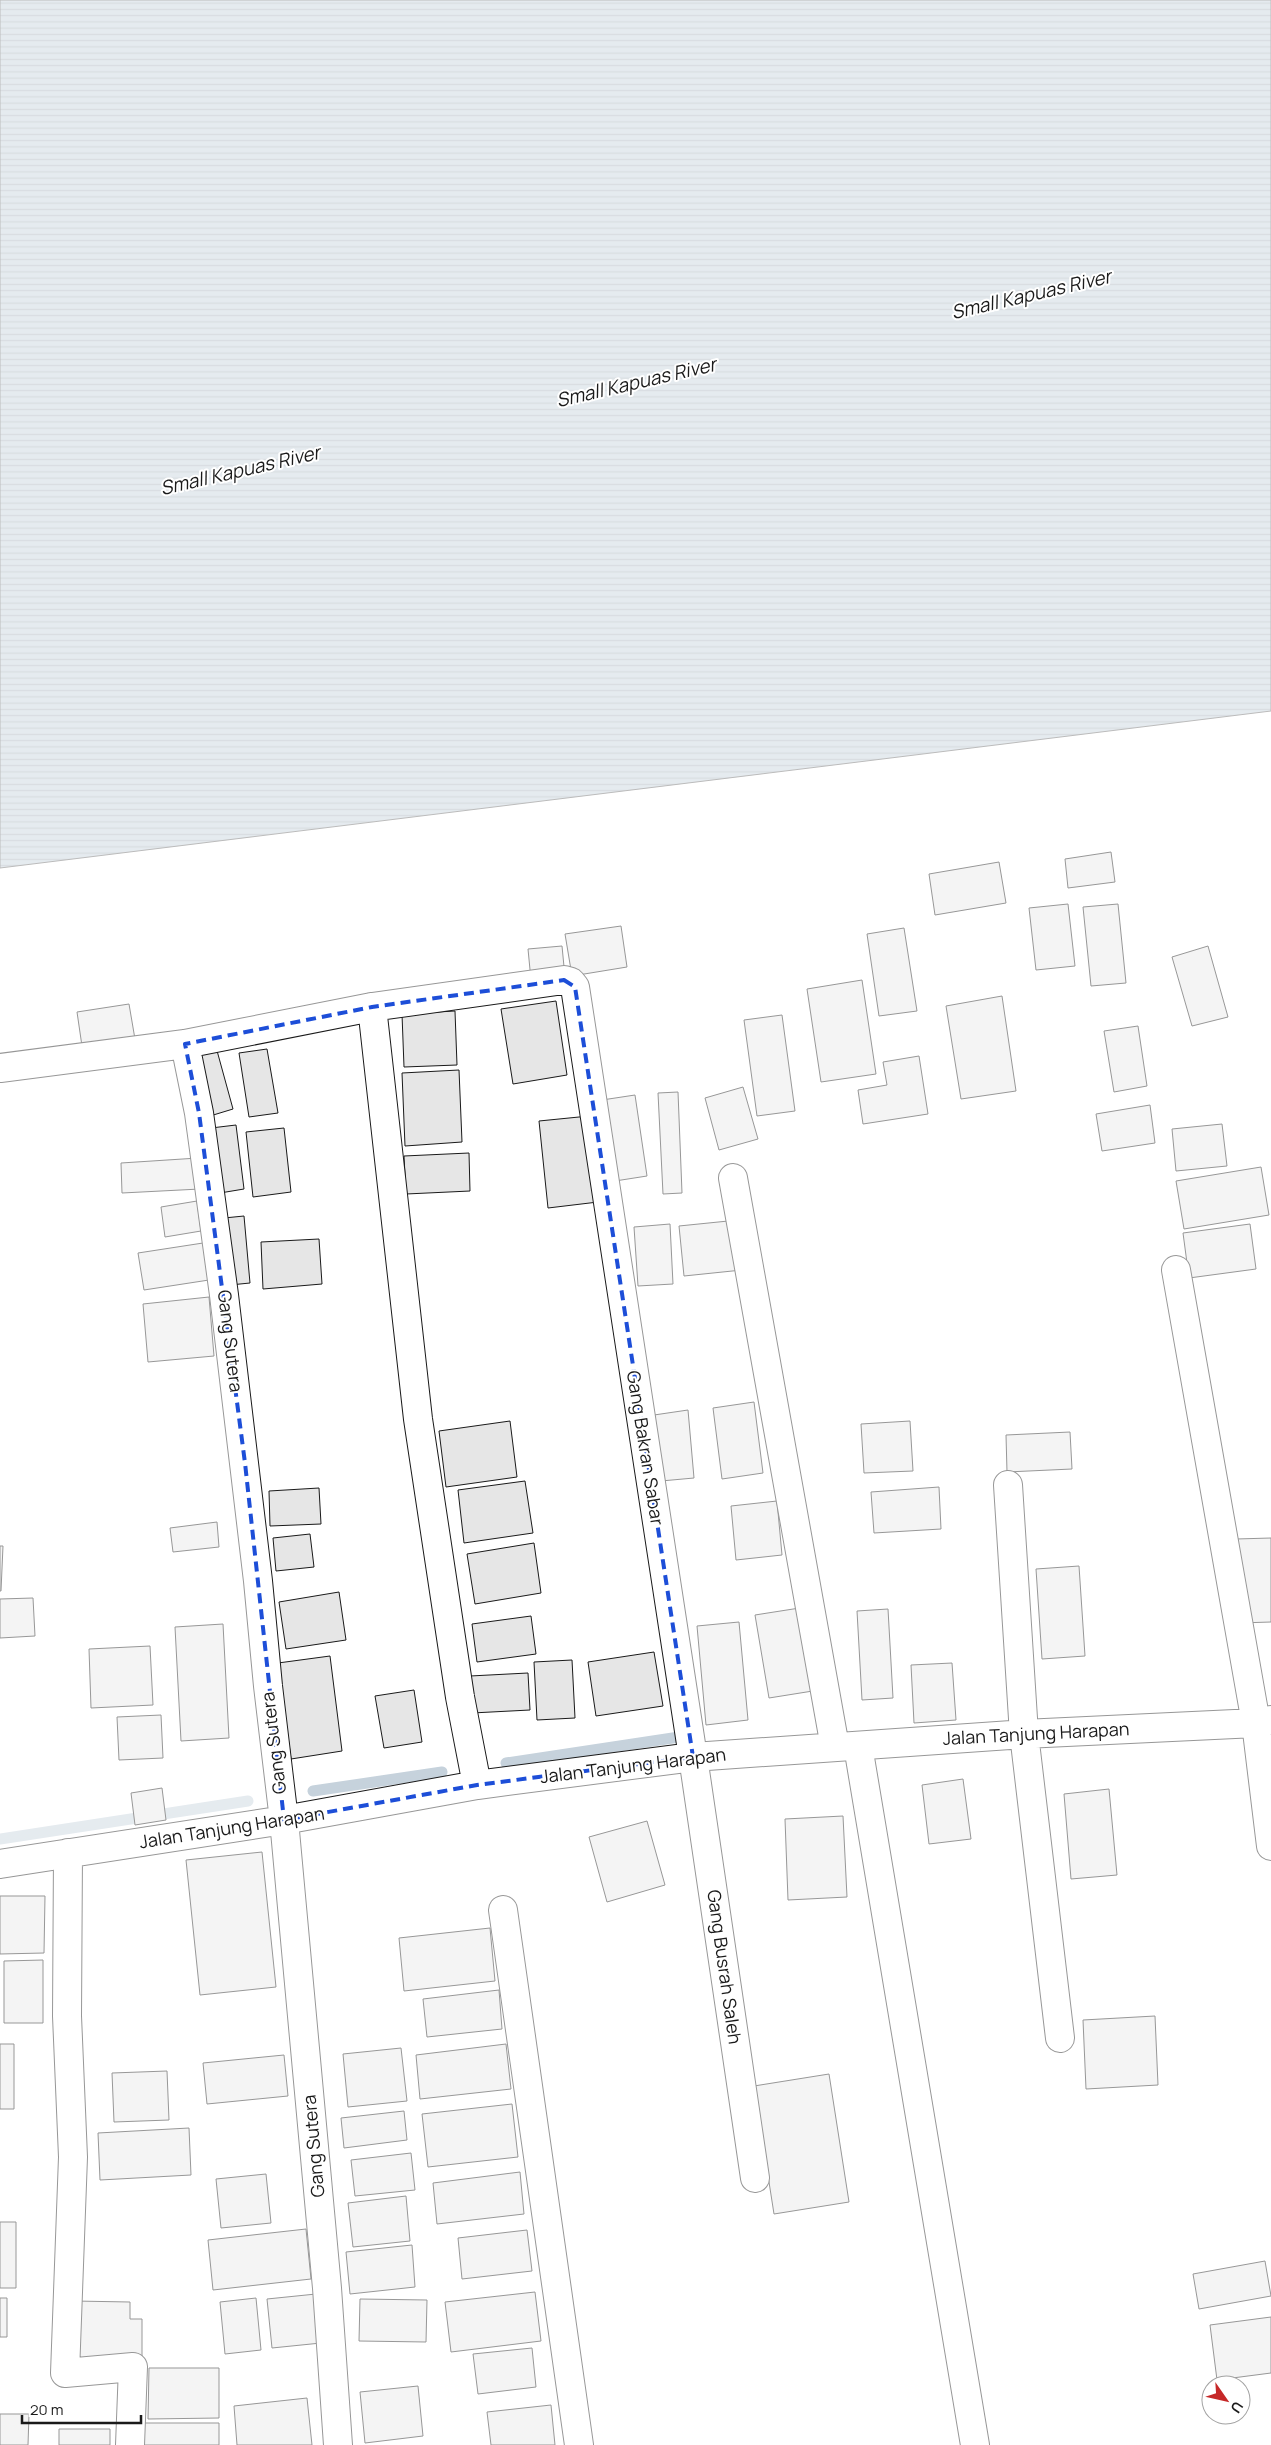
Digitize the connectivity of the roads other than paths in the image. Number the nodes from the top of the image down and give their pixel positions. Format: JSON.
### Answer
{"nodes":[{"id":1,"x":372,"y":1007,"type":"junction"},
{"id":2,"x":185,"y":1044,"type":"junction"},
{"id":3,"x":0,"y":1068,"type":"edge"},
{"id":4,"x":733,"y":1178,"type":"dead end"},
{"id":5,"x":1176,"y":1270,"type":"dead end"},
{"id":6,"x":1008,"y":1485,"type":"dead end"},
{"id":7,"x":1264,"y":1721,"type":"edge"},
{"id":8,"x":1024,"y":1734,"type":"junction"},
{"id":9,"x":847,"y":1746,"type":"junction"},
{"id":10,"x":693,"y":1757,"type":"junction"},
{"id":11,"x":478,"y":1785,"type":"junction"},
{"id":12,"x":284,"y":1820,"type":"junction"},
{"id":13,"x":1271,"y":1846,"type":"edge"},
{"id":14,"x":68,"y":1853,"type":"junction"},
{"id":15,"x":0,"y":1864,"type":"edge"},
{"id":16,"x":503,"y":1910,"type":"dead end"},
{"id":17,"x":1060,"y":2038,"type":"dead end"},
{"id":18,"x":755,"y":2178,"type":"dead end"},
{"id":19,"x":130,"y":2445,"type":"edge"},
{"id":20,"x":338,"y":2445,"type":"edge"},
{"id":21,"x":579,"y":2445,"type":"edge"},
{"id":22,"x":974,"y":2445,"type":"edge"}],
"edges":[{"from":1,"to":2,"type":"street"},
{"from":1,"to":10,"type":"street","name":"Gang Bakran Sabar"},
{"from":1,"to":11,"type":"street"},
{"from":2,"to":3,"type":"street"},
{"from":2,"to":12,"type":"street","name":"Gang Sutera"},
{"from":4,"to":9,"type":"street"},
{"from":5,"to":7,"type":"street"},
{"from":6,"to":8,"type":"street"},
{"from":7,"to":8,"type":"street","name":"Jalan Tanjung Harapan"},
{"from":7,"to":13,"type":"street"},
{"from":8,"to":9,"type":"street","name":"Jalan Tanjung Harapan"},
{"from":8,"to":17,"type":"street"},
{"from":9,"to":10,"type":"street","name":"Jalan Tanjung Harapan"},
{"from":9,"to":22,"type":"street"},
{"from":10,"to":11,"type":"street","name":"Jalan Tanjung Harapan"},
{"from":10,"to":18,"type":"street","name":"Gang Busrah Saleh"},
{"from":11,"to":12,"type":"street","name":"Jalan Tanjung Harapan"},
{"from":12,"to":14,"type":"street","name":"Jalan Tanjung Harapan"},
{"from":12,"to":20,"type":"street","name":"Gang Sutera"},
{"from":14,"to":15,"type":"street","name":"Jalan Tanjung Harapan"},
{"from":14,"to":19,"type":"street"},
{"from":16,"to":21,"type":"street"}]}
